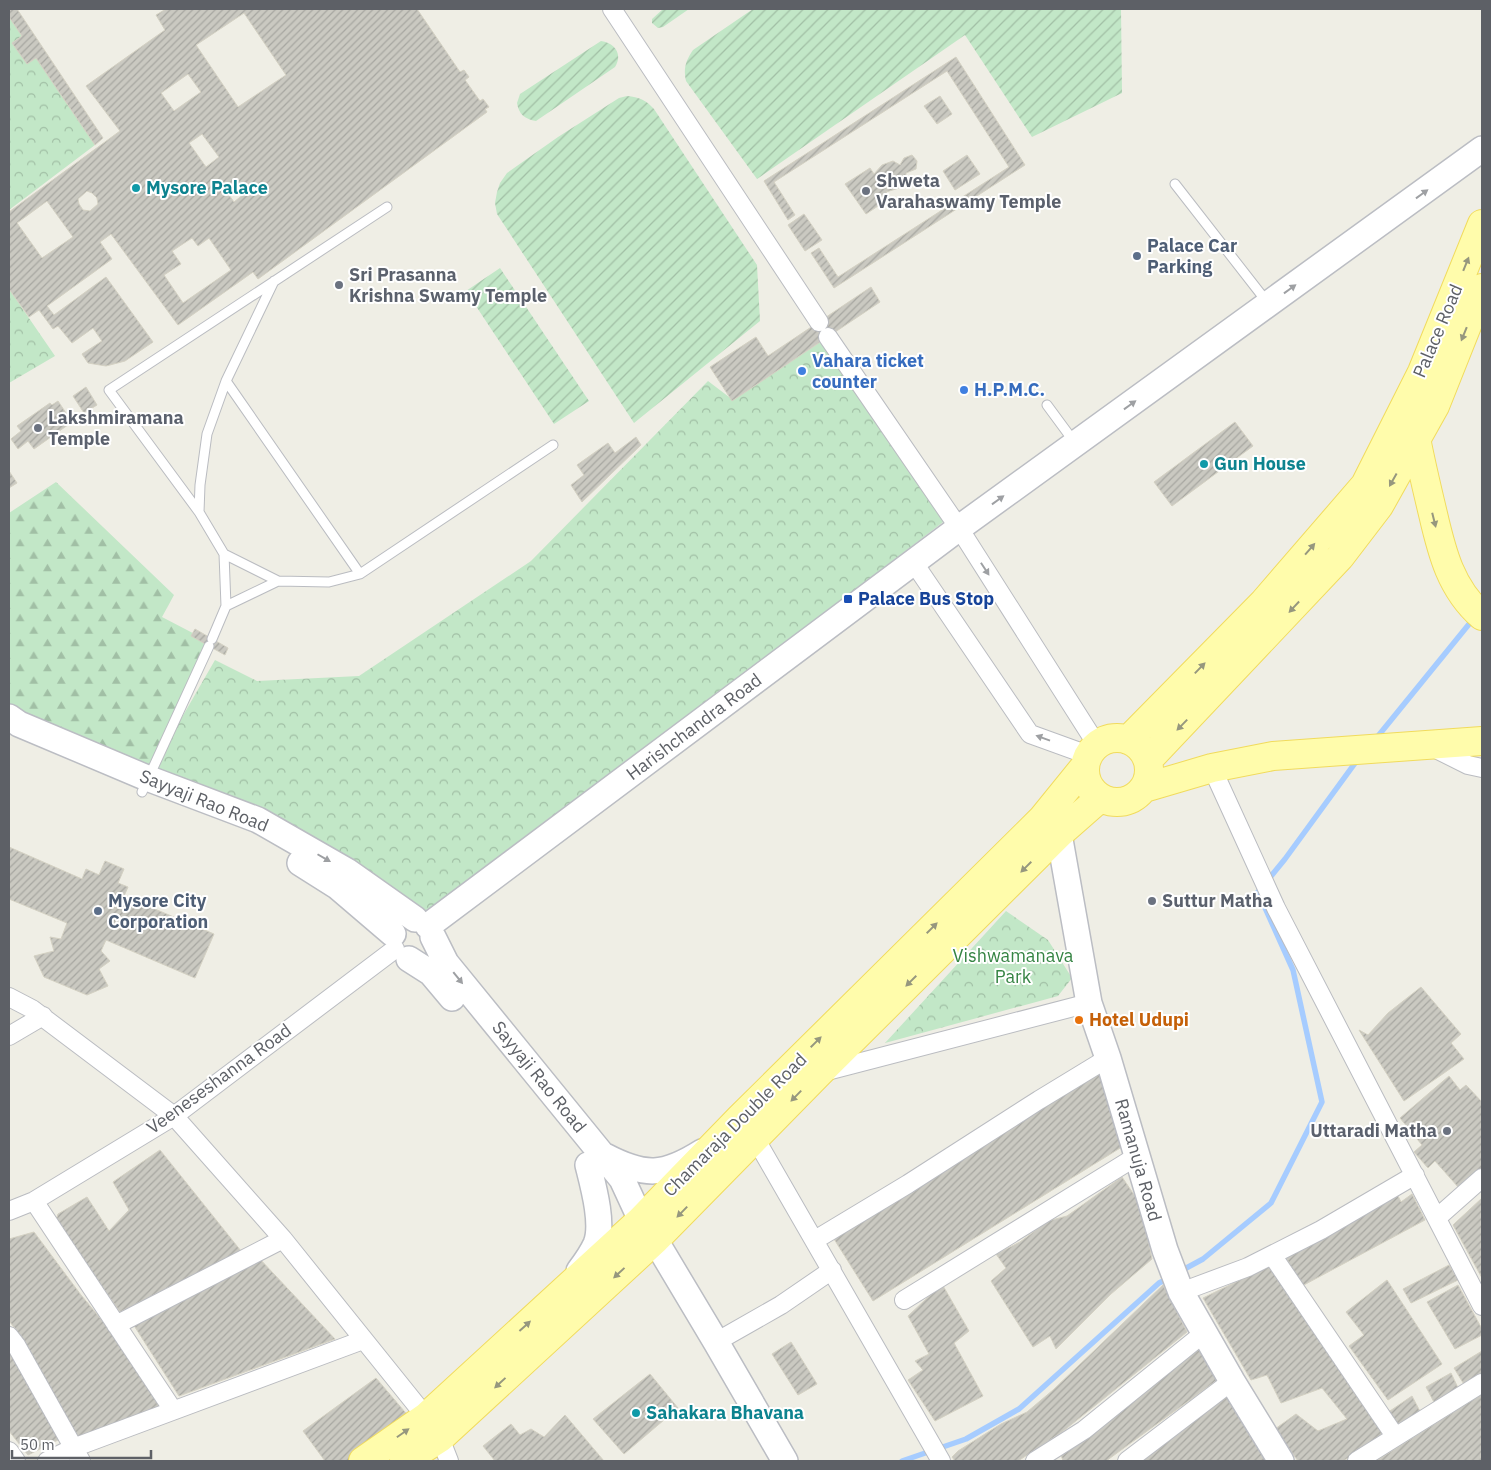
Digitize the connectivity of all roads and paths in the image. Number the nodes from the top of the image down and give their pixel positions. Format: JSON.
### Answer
{"nodes":[{"id":1,"x":612,"y":9,"type":"edge"},
{"id":2,"x":1482,"y":150,"type":"edge"},
{"id":3,"x":1175,"y":184,"type":"dead end"},
{"id":4,"x":387,"y":206,"type":"dead end"},
{"id":5,"x":1482,"y":224,"type":"edge"},
{"id":6,"x":274,"y":280,"type":"junction"},
{"id":7,"x":1482,"y":288,"type":"edge"},
{"id":8,"x":1269,"y":305,"type":"junction"},
{"id":9,"x":226,"y":381,"type":"junction"},
{"id":10,"x":1047,"y":405,"type":"dead end"},
{"id":11,"x":1403,"y":438,"type":"junction"},
{"id":12,"x":1075,"y":444,"type":"junction"},
{"id":13,"x":553,"y":446,"type":"dead end"},
{"id":14,"x":199,"y":512,"type":"junction"},
{"id":15,"x":959,"y":528,"type":"junction"},
{"id":16,"x":224,"y":554,"type":"junction"},
{"id":17,"x":914,"y":563,"type":"junction"},
{"id":18,"x":360,"y":574,"type":"junction"},
{"id":19,"x":278,"y":581,"type":"junction"},
{"id":20,"x":226,"y":606,"type":"junction"},
{"id":21,"x":1482,"y":616,"type":"edge"},
{"id":22,"x":9,"y":717,"type":"edge"},
{"id":23,"x":9,"y":731,"type":"edge"},
{"id":24,"x":1128,"y":740,"type":"junction"},
{"id":25,"x":1482,"y":741,"type":"edge"},
{"id":26,"x":1430,"y":745,"type":"junction"},
{"id":27,"x":1090,"y":755,"type":"junction"},
{"id":28,"x":1148,"y":760,"type":"junction"},
{"id":29,"x":1212,"y":768,"type":"junction"},
{"id":30,"x":1482,"y":768,"type":"edge"},
{"id":31,"x":144,"y":785,"type":"junction"},
{"id":32,"x":1144,"y":788,"type":"junction"},
{"id":33,"x":1100,"y":798,"type":"junction"},
{"id":34,"x":1059,"y":834,"type":"junction"},
{"id":35,"x":425,"y":927,"type":"junction"},
{"id":36,"x":399,"y":947,"type":"junction"},
{"id":37,"x":9,"y":997,"type":"edge"},
{"id":38,"x":1089,"y":1002,"type":"junction"},
{"id":39,"x":43,"y":1016,"type":"junction"},
{"id":40,"x":9,"y":1036,"type":"edge"},
{"id":41,"x":1108,"y":1058,"type":"junction"},
{"id":42,"x":818,"y":1073,"type":"junction"},
{"id":43,"x":174,"y":1116,"type":"junction"},
{"id":44,"x":755,"y":1138,"type":"junction"},
{"id":45,"x":716,"y":1143,"type":"junction"},
{"id":46,"x":1137,"y":1156,"type":"junction"},
{"id":47,"x":594,"y":1159,"type":"junction"},
{"id":48,"x":1415,"y":1175,"type":"junction"},
{"id":49,"x":1482,"y":1178,"type":"edge"},
{"id":50,"x":34,"y":1200,"type":"junction"},
{"id":51,"x":9,"y":1211,"type":"edge"},
{"id":52,"x":1438,"y":1217,"type":"junction"},
{"id":53,"x":648,"y":1230,"type":"junction"},
{"id":54,"x":283,"y":1239,"type":"junction"},
{"id":55,"x":814,"y":1240,"type":"junction"},
{"id":56,"x":1272,"y":1255,"type":"junction"},
{"id":57,"x":832,"y":1270,"type":"junction"},
{"id":58,"x":1181,"y":1292,"type":"junction"},
{"id":59,"x":560,"y":1294,"type":"junction"},
{"id":60,"x":1480,"y":1298,"type":"edge"},
{"id":61,"x":904,"y":1300,"type":"dead end"},
{"id":62,"x":116,"y":1325,"type":"junction"},
{"id":63,"x":1204,"y":1333,"type":"junction"},
{"id":64,"x":9,"y":1336,"type":"edge"},
{"id":65,"x":363,"y":1340,"type":"junction"},
{"id":66,"x":716,"y":1342,"type":"junction"},
{"id":67,"x":1232,"y":1381,"type":"junction"},
{"id":68,"x":1482,"y":1383,"type":"edge"},
{"id":69,"x":173,"y":1410,"type":"junction"},
{"id":70,"x":1395,"y":1436,"type":"junction"},
{"id":71,"x":438,"y":1439,"type":"edge"},
{"id":72,"x":9,"y":1451,"type":"edge"},
{"id":73,"x":77,"y":1455,"type":"edge"},
{"id":74,"x":782,"y":1456,"type":"edge"},
{"id":75,"x":16,"y":1461,"type":"edge"},
{"id":76,"x":47,"y":1461,"type":"edge"},
{"id":77,"x":363,"y":1461,"type":"edge"},
{"id":78,"x":404,"y":1461,"type":"edge"},
{"id":79,"x":941,"y":1461,"type":"edge"},
{"id":80,"x":1035,"y":1461,"type":"edge"},
{"id":81,"x":1127,"y":1461,"type":"edge"},
{"id":82,"x":1281,"y":1461,"type":"edge"},
{"id":83,"x":1357,"y":1461,"type":"edge"}],
"edges":[{"from":1,"to":15,"type":"street"},
{"from":8,"to":2,"type":"main road","name":"Harishchandra Road","one_way":true},
{"from":3,"to":8,"type":"lane"},
{"from":4,"to":6,"type":"lane"},
{"from":11,"to":5,"type":"main road","name":"Palace Road","one_way":true},
{"from":6,"to":9,"type":"lane"},
{"from":6,"to":14,"type":"lane"},
{"from":7,"to":11,"type":"main road","one_way":true},
{"from":12,"to":8,"type":"main road","name":"Harishchandra Road","one_way":true},
{"from":9,"to":14,"type":"lane"},
{"from":9,"to":18,"type":"lane"},
{"from":10,"to":12,"type":"lane"},
{"from":11,"to":21,"type":"main road","one_way":true},
{"from":24,"to":11,"type":"main road","one_way":true},
{"from":11,"to":28,"type":"main road","one_way":true},
{"from":15,"to":12,"type":"main road","name":"Harishchandra Road","one_way":true},
{"from":13,"to":18,"type":"lane"},
{"from":14,"to":16,"type":"lane"},
{"from":15,"to":17,"type":"main road","name":"Harishchandra Road"},
{"from":15,"to":27,"type":"street","one_way":true},
{"from":16,"to":19,"type":"lane"},
{"from":16,"to":20,"type":"lane"},
{"from":27,"to":17,"type":"street","one_way":true},
{"from":17,"to":35,"type":"main road","name":"Harishchandra Road"},
{"from":18,"to":19,"type":"lane"},
{"from":19,"to":20,"type":"lane"},
{"from":20,"to":31,"type":"lane"},
{"from":22,"to":31,"type":"main road","name":"Sayyaji Rao Road"},
{"from":23,"to":31,"type":"main road","name":"Sayyaji Rao Road"},
{"from":24,"to":27,"type":"main road"},
{"from":24,"to":28,"type":"main road"},
{"from":25,"to":26,"type":"main road"},
{"from":26,"to":29,"type":"main road"},
{"from":26,"to":30,"type":"street"},
{"from":27,"to":33,"type":"main road"},
{"from":45,"to":27,"type":"main road","name":"Chamaraja Double Road","one_way":true},
{"from":28,"to":32,"type":"main road"},
{"from":29,"to":32,"type":"main road"},
{"from":29,"to":48,"type":"street"},
{"from":31,"to":35,"type":"main road","name":"Sayyaji Rao Road","one_way":true},
{"from":31,"to":36,"type":"main road","name":"Sayyaji Rao Road"},
{"from":32,"to":33,"type":"main road"},
{"from":33,"to":34,"type":"main road"},
{"from":34,"to":38,"type":"main road","name":"Ramanuja Road"},
{"from":34,"to":42,"type":"main road","one_way":true},
{"from":35,"to":36,"type":"main road","name":"Harishchandra Road"},
{"from":35,"to":36,"type":"main road"},
{"from":35,"to":47,"type":"main road","name":"Sayyaji Rao Road","one_way":true},
{"from":36,"to":43,"type":"street","name":"Veeneseshanna Road"},
{"from":36,"to":47,"type":"main road","name":"Sayyaji Rao Road"},
{"from":37,"to":39,"type":"street"},
{"from":38,"to":41,"type":"main road","name":"Ramanuja Road"},
{"from":38,"to":42,"type":"street"},
{"from":39,"to":40,"type":"street"},
{"from":39,"to":43,"type":"street"},
{"from":41,"to":46,"type":"main road","name":"Ramanuja Road"},
{"from":41,"to":55,"type":"street"},
{"from":42,"to":44,"type":"main road","one_way":true},
{"from":43,"to":50,"type":"street","name":"Veeneseshanna Road"},
{"from":43,"to":54,"type":"street"},
{"from":44,"to":53,"type":"main road","one_way":true},
{"from":44,"to":55,"type":"street"},
{"from":45,"to":47,"type":"main road"},
{"from":45,"to":53,"type":"main road","name":"Chamaraja Double Road"},
{"from":46,"to":58,"type":"main road","name":"Ramanuja Road"},
{"from":46,"to":61,"type":"street"},
{"from":47,"to":53,"type":"main road","name":"Sayyaji Rao Road"},
{"from":47,"to":59,"type":"main road"},
{"from":48,"to":52,"type":"street"},
{"from":48,"to":56,"type":"street"},
{"from":49,"to":52,"type":"street"},
{"from":50,"to":51,"type":"street","name":"Veeneseshanna Road"},
{"from":50,"to":62,"type":"street"},
{"from":52,"to":60,"type":"street"},
{"from":53,"to":59,"type":"main road","name":"Chamaraja Double Road"},
{"from":53,"to":66,"type":"main road","name":"Sayyaji Rao Road"},
{"from":53,"to":71,"type":"main road","name":"Chamaraja Double Road","one_way":true},
{"from":54,"to":62,"type":"street"},
{"from":54,"to":65,"type":"street"},
{"from":55,"to":57,"type":"street"},
{"from":56,"to":58,"type":"street"},
{"from":56,"to":70,"type":"street"},
{"from":57,"to":66,"type":"street"},
{"from":57,"to":79,"type":"street"},
{"from":58,"to":63,"type":"main road","name":"Ramanuja Road"},
{"from":71,"to":59,"type":"main road","name":"Chamaraja Double Road","one_way":true},
{"from":62,"to":69,"type":"street"},
{"from":63,"to":67,"type":"main road","name":"Ramanuja Road"},
{"from":63,"to":80,"type":"street"},
{"from":64,"to":73,"type":"street"},
{"from":65,"to":69,"type":"street"},
{"from":65,"to":71,"type":"street"},
{"from":66,"to":74,"type":"main road","name":"Sayyaji Rao Road"},
{"from":67,"to":81,"type":"street"},
{"from":67,"to":82,"type":"main road","name":"Ramanuja Road"},
{"from":68,"to":70,"type":"street"},
{"from":69,"to":73,"type":"street"},
{"from":70,"to":83,"type":"street"},
{"from":77,"to":71,"type":"main road","name":"Chamaraja Double Road","one_way":true},
{"from":71,"to":78,"type":"main road","name":"Chamaraja Double Road"},
{"from":72,"to":75,"type":"street"},
{"from":73,"to":76,"type":"street"}]}
